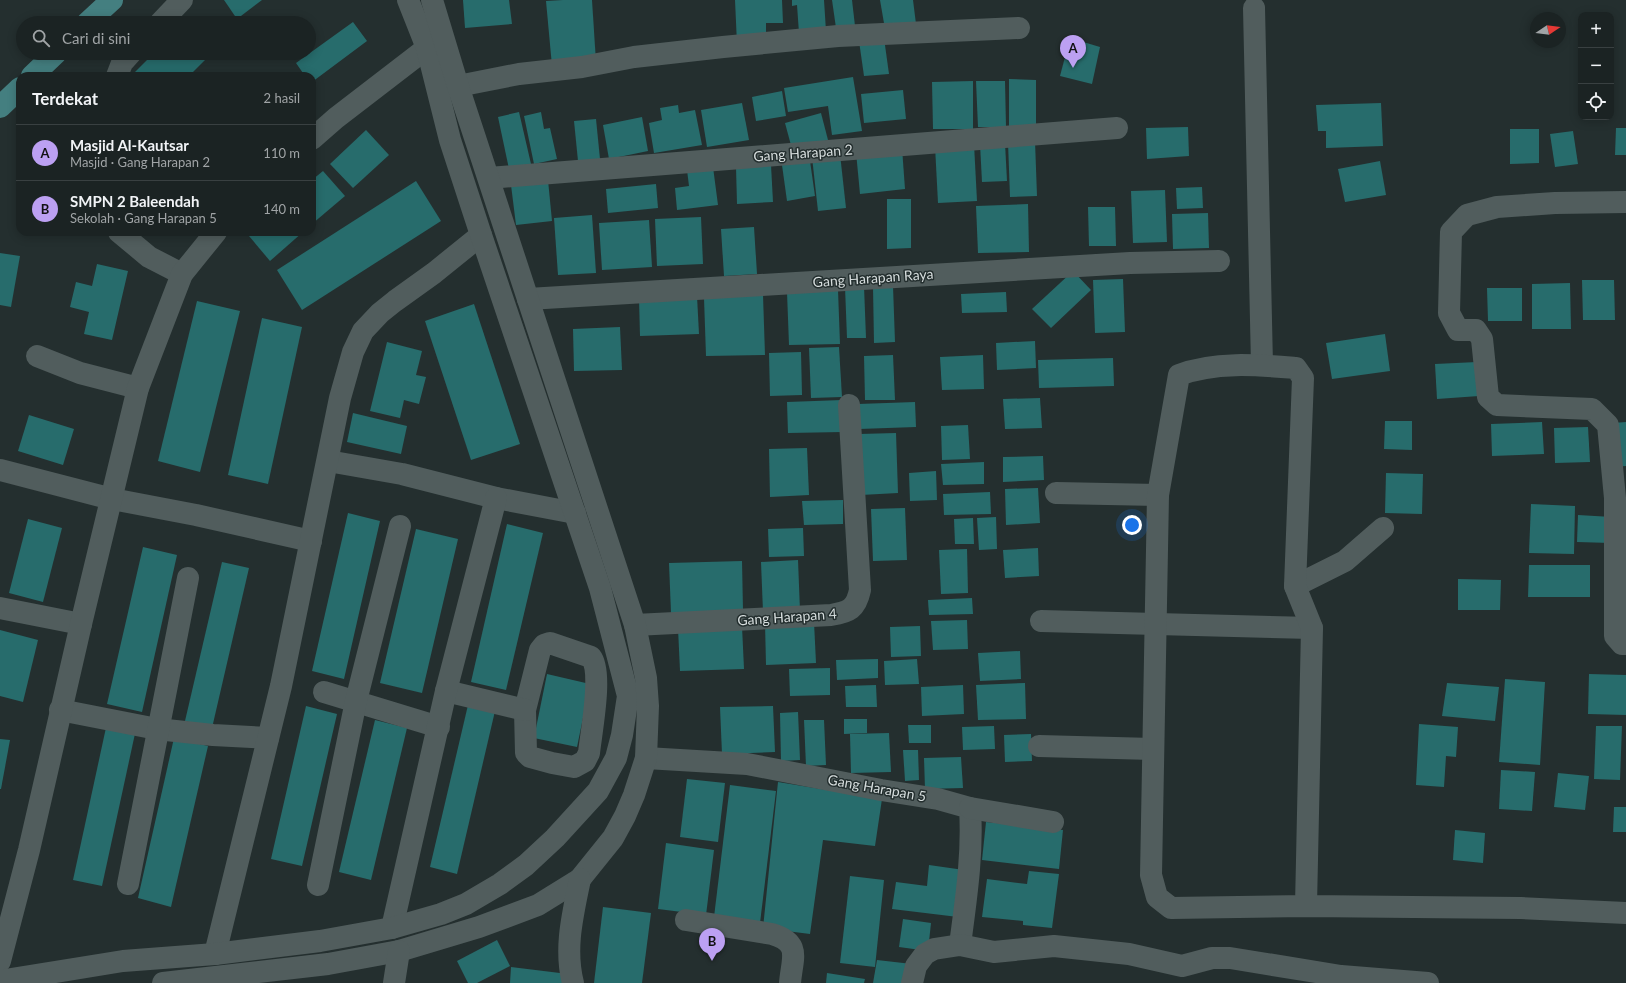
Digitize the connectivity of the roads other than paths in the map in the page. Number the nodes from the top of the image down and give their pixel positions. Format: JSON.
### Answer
{"nodes":[{"id":1,"x":112,"y":0,"type":"edge"},
{"id":2,"x":182,"y":0,"type":"edge"},
{"id":3,"x":408,"y":0,"type":"edge"},
{"id":4,"x":432,"y":0,"type":"edge"},
{"id":5,"x":1254,"y":8,"type":"dead end"},
{"id":6,"x":95,"y":16,"type":"edge"},
{"id":7,"x":167,"y":16,"type":"edge"},
{"id":8,"x":1019,"y":28,"type":"dead end"},
{"id":9,"x":427,"y":48,"type":"junction"},
{"id":10,"x":49,"y":60,"type":"edge"},
{"id":11,"x":125,"y":60,"type":"edge"},
{"id":12,"x":36,"y":72,"type":"edge"},
{"id":13,"x":119,"y":72,"type":"edge"},
{"id":14,"x":458,"y":86,"type":"junction"},
{"id":15,"x":16,"y":92,"type":"edge"},
{"id":16,"x":0,"y":107,"type":"edge"},
{"id":17,"x":1117,"y":128,"type":"dead end"},
{"id":18,"x":316,"y":136,"type":"edge"},
{"id":19,"x":488,"y":178,"type":"junction"},
{"id":20,"x":1626,"y":202,"type":"edge"},
{"id":21,"x":481,"y":235,"type":"junction"},
{"id":22,"x":124,"y":236,"type":"edge"},
{"id":23,"x":213,"y":236,"type":"edge"},
{"id":24,"x":1219,"y":261,"type":"dead end"},
{"id":25,"x":182,"y":274,"type":"junction"},
{"id":26,"x":528,"y":298,"type":"junction"},
{"id":27,"x":37,"y":356,"type":"dead end"},
{"id":28,"x":1262,"y":366,"type":"junction"},
{"id":29,"x":138,"y":388,"type":"junction"},
{"id":30,"x":849,"y":405,"type":"dead end"},
{"id":31,"x":328,"y":461,"type":"junction"},
{"id":32,"x":0,"y":470,"type":"edge"},
{"id":33,"x":1056,"y":493,"type":"dead end"},
{"id":34,"x":1158,"y":495,"type":"junction"},
{"id":35,"x":496,"y":498,"type":"junction"},
{"id":36,"x":112,"y":499,"type":"junction"},
{"id":37,"x":575,"y":513,"type":"junction"},
{"id":38,"x":400,"y":526,"type":"dead end"},
{"id":39,"x":1383,"y":528,"type":"dead end"},
{"id":40,"x":311,"y":541,"type":"junction"},
{"id":41,"x":188,"y":578,"type":"dead end"},
{"id":42,"x":1295,"y":586,"type":"junction"},
{"id":43,"x":0,"y":608,"type":"edge"},
{"id":44,"x":1041,"y":621,"type":"dead end"},
{"id":45,"x":81,"y":624,"type":"junction"},
{"id":46,"x":1155,"y":624,"type":"junction"},
{"id":47,"x":635,"y":625,"type":"junction"},
{"id":48,"x":1312,"y":628,"type":"junction"},
{"id":49,"x":1626,"y":644,"type":"edge"},
{"id":50,"x":446,"y":691,"type":"junction"},
{"id":51,"x":324,"y":692,"type":"dead end"},
{"id":52,"x":356,"y":701,"type":"junction"},
{"id":53,"x":60,"y":710,"type":"junction"},
{"id":54,"x":525,"y":710,"type":"junction"},
{"id":55,"x":439,"y":727,"type":"junction"},
{"id":56,"x":158,"y":729,"type":"junction"},
{"id":57,"x":268,"y":738,"type":"junction"},
{"id":58,"x":1039,"y":746,"type":"dead end"},
{"id":59,"x":1153,"y":749,"type":"junction"},
{"id":60,"x":646,"y":758,"type":"junction"},
{"id":61,"x":970,"y":808,"type":"junction"},
{"id":62,"x":1053,"y":822,"type":"dead end"},
{"id":63,"x":580,"y":879,"type":"junction"},
{"id":64,"x":128,"y":884,"type":"dead end"},
{"id":65,"x":318,"y":885,"type":"dead end"},
{"id":66,"x":1306,"y":906,"type":"junction"},
{"id":67,"x":1626,"y":913,"type":"edge"},
{"id":68,"x":686,"y":920,"type":"dead end"},
{"id":69,"x":392,"y":928,"type":"junction"},
{"id":70,"x":960,"y":945,"type":"junction"},
{"id":71,"x":399,"y":950,"type":"junction"},
{"id":72,"x":215,"y":954,"type":"junction"},
{"id":73,"x":0,"y":961,"type":"edge"},
{"id":74,"x":0,"y":981,"type":"edge"},
{"id":75,"x":162,"y":983,"type":"edge"},
{"id":76,"x":394,"y":983,"type":"edge"},
{"id":77,"x":572,"y":983,"type":"edge"},
{"id":78,"x":790,"y":983,"type":"edge"},
{"id":79,"x":912,"y":983,"type":"edge"},
{"id":80,"x":1428,"y":983,"type":"edge"}],
"edges":[{"from":1,"to":6,"type":"main road"},
{"from":2,"to":7,"type":"street"},
{"from":3,"to":9,"type":"street"},
{"from":4,"to":14,"type":"street"},
{"from":5,"to":28,"type":"street"},
{"from":8,"to":14,"type":"street"},
{"from":9,"to":18,"type":"street"},
{"from":9,"to":21,"type":"street"},
{"from":10,"to":12,"type":"main road"},
{"from":11,"to":13,"type":"street"},
{"from":14,"to":19,"type":"street"},
{"from":15,"to":16,"type":"main road"},
{"from":17,"to":19,"type":"street","name":"Gang Harapan 2"},
{"from":19,"to":26,"type":"street"},
{"from":20,"to":49,"type":"street"},
{"from":21,"to":31,"type":"street"},
{"from":21,"to":37,"type":"street"},
{"from":22,"to":25,"type":"street"},
{"from":23,"to":25,"type":"street"},
{"from":24,"to":26,"type":"street","name":"Gang Harapan Raya"},
{"from":25,"to":29,"type":"street"},
{"from":26,"to":47,"type":"street"},
{"from":27,"to":29,"type":"street"},
{"from":28,"to":34,"type":"street"},
{"from":28,"to":42,"type":"street"},
{"from":29,"to":36,"type":"street"},
{"from":30,"to":47,"type":"street","name":"Gang Harapan 4"},
{"from":31,"to":35,"type":"street"},
{"from":31,"to":40,"type":"street"},
{"from":32,"to":36,"type":"street"},
{"from":33,"to":34,"type":"street"},
{"from":34,"to":46,"type":"street"},
{"from":35,"to":37,"type":"street"},
{"from":35,"to":50,"type":"street"},
{"from":36,"to":40,"type":"street"},
{"from":36,"to":45,"type":"street"},
{"from":37,"to":69,"type":"street"},
{"from":38,"to":52,"type":"street"},
{"from":39,"to":42,"type":"street"},
{"from":40,"to":57,"type":"street"},
{"from":41,"to":56,"type":"street"},
{"from":42,"to":48,"type":"street"},
{"from":43,"to":45,"type":"street"},
{"from":44,"to":46,"type":"street"},
{"from":45,"to":53,"type":"street"},
{"from":46,"to":48,"type":"street"},
{"from":46,"to":59,"type":"street"},
{"from":47,"to":60,"type":"street"},
{"from":48,"to":66,"type":"street"},
{"from":50,"to":54,"type":"street"},
{"from":50,"to":55,"type":"street"},
{"from":51,"to":52,"type":"street"},
{"from":52,"to":55,"type":"street"},
{"from":52,"to":65,"type":"street"},
{"from":53,"to":56,"type":"street"},
{"from":53,"to":73,"type":"street"},
{"from":54,"to":54,"type":"street"},
{"from":55,"to":69,"type":"street"},
{"from":56,"to":57,"type":"street"},
{"from":56,"to":64,"type":"street"},
{"from":57,"to":72,"type":"street"},
{"from":58,"to":59,"type":"street"},
{"from":59,"to":66,"type":"street"},
{"from":60,"to":61,"type":"street","name":"Gang Harapan 5"},
{"from":60,"to":63,"type":"street"},
{"from":61,"to":62,"type":"street","name":"Gang Harapan 5"},
{"from":61,"to":70,"type":"street"},
{"from":63,"to":71,"type":"street"},
{"from":63,"to":77,"type":"street"},
{"from":66,"to":67,"type":"street"},
{"from":68,"to":78,"type":"street"},
{"from":69,"to":72,"type":"street"},
{"from":70,"to":79,"type":"street"},
{"from":70,"to":80,"type":"street"},
{"from":71,"to":75,"type":"street"},
{"from":71,"to":76,"type":"street"},
{"from":72,"to":74,"type":"street"}]}
